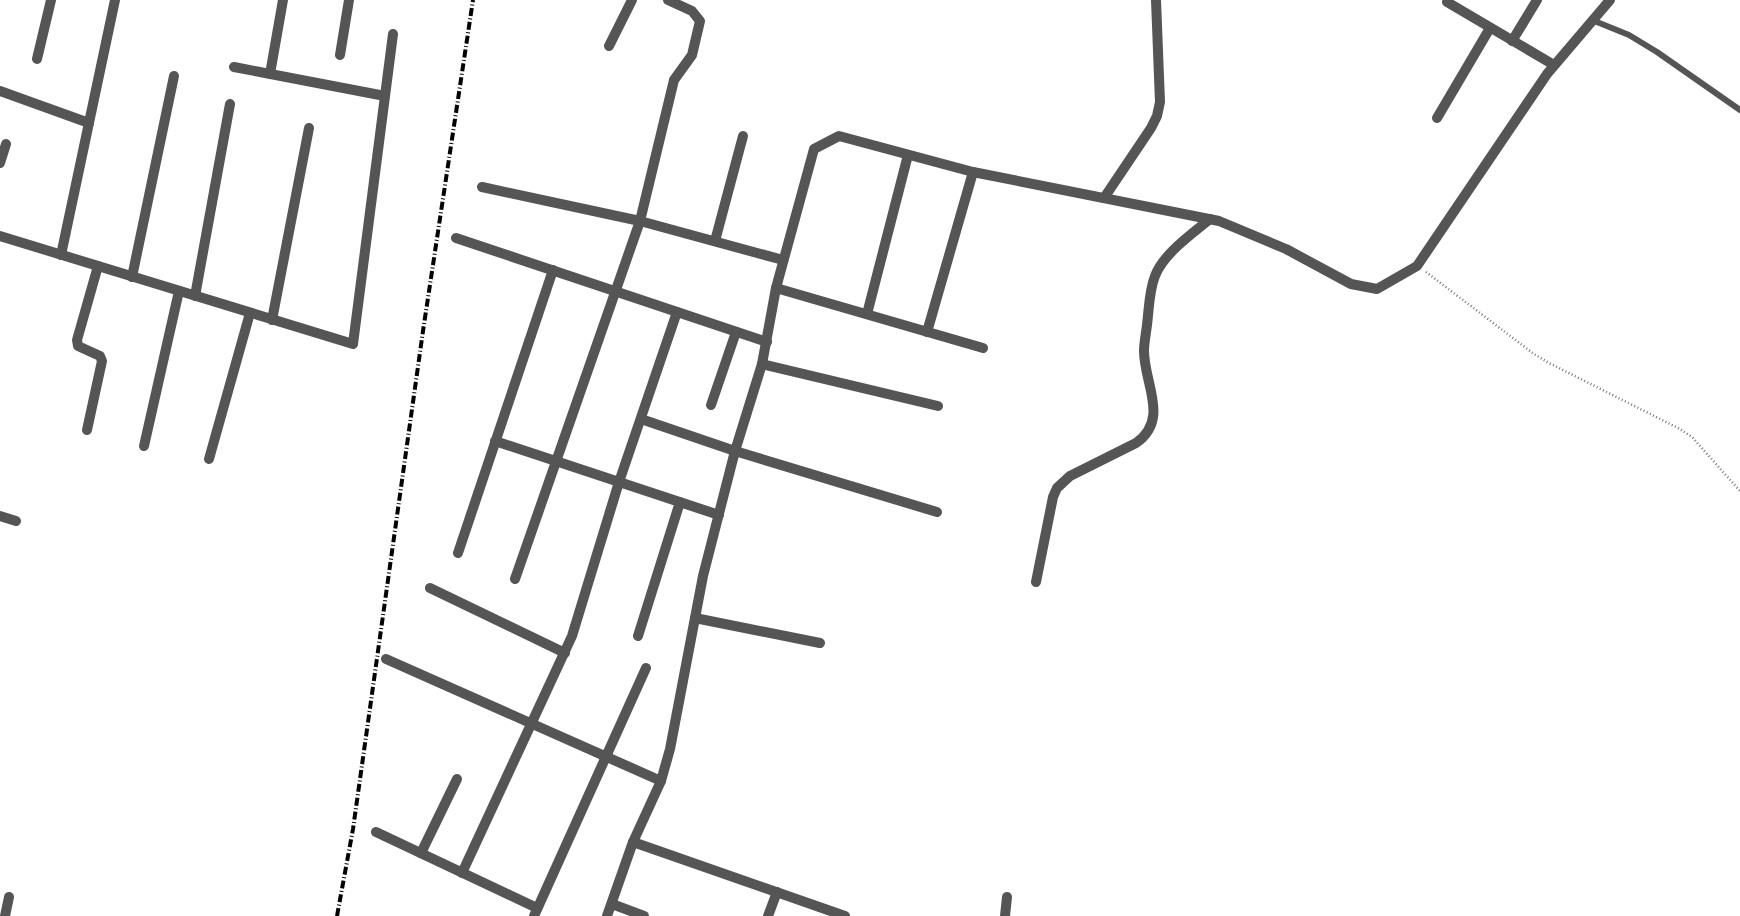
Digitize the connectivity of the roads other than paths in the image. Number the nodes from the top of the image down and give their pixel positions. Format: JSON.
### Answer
{"nodes":[{"id":1,"x":51,"y":0,"type":"edge"},
{"id":2,"x":115,"y":0,"type":"edge"},
{"id":3,"x":283,"y":0,"type":"edge"},
{"id":4,"x":349,"y":0,"type":"edge"},
{"id":5,"x":632,"y":0,"type":"edge"},
{"id":6,"x":668,"y":0,"type":"edge"},
{"id":7,"x":1156,"y":0,"type":"edge"},
{"id":8,"x":1537,"y":0,"type":"edge"},
{"id":9,"x":1610,"y":0,"type":"edge"},
{"id":10,"x":1447,"y":2,"type":"dead end"},
{"id":11,"x":1592,"y":20,"type":"junction"},
{"id":12,"x":1490,"y":28,"type":"junction"},
{"id":13,"x":393,"y":34,"type":"dead end"},
{"id":14,"x":1512,"y":41,"type":"junction"},
{"id":15,"x":609,"y":46,"type":"dead end"},
{"id":16,"x":340,"y":54,"type":"dead end"},
{"id":17,"x":37,"y":59,"type":"dead end"},
{"id":18,"x":1554,"y":65,"type":"junction"},
{"id":19,"x":234,"y":67,"type":"dead end"},
{"id":20,"x":270,"y":74,"type":"junction"},
{"id":21,"x":174,"y":76,"type":"dead end"},
{"id":22,"x":0,"y":91,"type":"edge"},
{"id":23,"x":385,"y":96,"type":"junction"},
{"id":24,"x":230,"y":104,"type":"dead end"},
{"id":25,"x":1740,"y":110,"type":"edge"},
{"id":26,"x":1438,"y":118,"type":"dead end"},
{"id":27,"x":89,"y":123,"type":"junction"},
{"id":28,"x":309,"y":128,"type":"dead end"},
{"id":29,"x":743,"y":136,"type":"dead end"},
{"id":30,"x":6,"y":144,"type":"dead end"},
{"id":31,"x":908,"y":155,"type":"junction"},
{"id":32,"x":0,"y":164,"type":"edge"},
{"id":33,"x":973,"y":172,"type":"junction"},
{"id":34,"x":482,"y":187,"type":"dead end"},
{"id":35,"x":1104,"y":198,"type":"junction"},
{"id":36,"x":1210,"y":219,"type":"junction"},
{"id":37,"x":640,"y":221,"type":"junction"},
{"id":38,"x":0,"y":236,"type":"edge"},
{"id":39,"x":456,"y":238,"type":"dead end"},
{"id":40,"x":716,"y":241,"type":"junction"},
{"id":41,"x":61,"y":255,"type":"junction"},
{"id":42,"x":783,"y":260,"type":"junction"},
{"id":43,"x":98,"y":266,"type":"junction"},
{"id":44,"x":552,"y":270,"type":"junction"},
{"id":45,"x":132,"y":277,"type":"junction"},
{"id":46,"x":776,"y":288,"type":"junction"},
{"id":47,"x":179,"y":291,"type":"junction"},
{"id":48,"x":615,"y":292,"type":"junction"},
{"id":49,"x":195,"y":296,"type":"junction"},
{"id":50,"x":677,"y":312,"type":"junction"},
{"id":51,"x":250,"y":313,"type":"junction"},
{"id":52,"x":867,"y":314,"type":"junction"},
{"id":53,"x":272,"y":320,"type":"junction"},
{"id":54,"x":736,"y":332,"type":"junction"},
{"id":55,"x":927,"y":332,"type":"junction"},
{"id":56,"x":767,"y":342,"type":"junction"},
{"id":57,"x":983,"y":348,"type":"dead end"},
{"id":58,"x":762,"y":364,"type":"junction"},
{"id":59,"x":712,"y":405,"type":"dead end"},
{"id":60,"x":938,"y":406,"type":"dead end"},
{"id":61,"x":641,"y":419,"type":"junction"},
{"id":62,"x":87,"y":430,"type":"dead end"},
{"id":63,"x":495,"y":441,"type":"junction"},
{"id":64,"x":144,"y":446,"type":"dead end"},
{"id":65,"x":734,"y":451,"type":"junction"},
{"id":66,"x":209,"y":459,"type":"dead end"},
{"id":67,"x":557,"y":461,"type":"junction"},
{"id":68,"x":619,"y":482,"type":"junction"},
{"id":69,"x":680,"y":502,"type":"junction"},
{"id":70,"x":937,"y":512,"type":"dead end"},
{"id":71,"x":719,"y":515,"type":"junction"},
{"id":72,"x":0,"y":516,"type":"edge"},
{"id":73,"x":16,"y":521,"type":"dead end"},
{"id":74,"x":458,"y":553,"type":"dead end"},
{"id":75,"x":515,"y":579,"type":"dead end"},
{"id":76,"x":1036,"y":582,"type":"dead end"},
{"id":77,"x":430,"y":588,"type":"dead end"},
{"id":78,"x":695,"y":618,"type":"junction"},
{"id":79,"x":638,"y":636,"type":"dead end"},
{"id":80,"x":820,"y":643,"type":"dead end"},
{"id":81,"x":565,"y":653,"type":"junction"},
{"id":82,"x":386,"y":659,"type":"dead end"},
{"id":83,"x":646,"y":668,"type":"dead end"},
{"id":84,"x":531,"y":723,"type":"junction"},
{"id":85,"x":606,"y":756,"type":"junction"},
{"id":86,"x":456,"y":779,"type":"dead end"},
{"id":87,"x":661,"y":780,"type":"junction"},
{"id":88,"x":376,"y":832,"type":"dead end"},
{"id":89,"x":633,"y":842,"type":"junction"},
{"id":90,"x":421,"y":854,"type":"junction"},
{"id":91,"x":462,"y":873,"type":"junction"},
{"id":92,"x":777,"y":892,"type":"junction"},
{"id":93,"x":1007,"y":897,"type":"dead end"},
{"id":94,"x":10,"y":898,"type":"dead end"},
{"id":95,"x":612,"y":904,"type":"junction"},
{"id":96,"x":535,"y":912,"type":"edge"},
{"id":97,"x":4,"y":916,"type":"edge"},
{"id":98,"x":607,"y":916,"type":"edge"},
{"id":99,"x":644,"y":916,"type":"edge"},
{"id":100,"x":768,"y":916,"type":"edge"},
{"id":101,"x":845,"y":916,"type":"edge"},
{"id":102,"x":1005,"y":916,"type":"edge"}],
"edges":[{"from":1,"to":17,"type":"street"},
{"from":2,"to":27,"type":"street"},
{"from":3,"to":20,"type":"street"},
{"from":4,"to":16,"type":"street"},
{"from":5,"to":15,"type":"street"},
{"from":6,"to":37,"type":"street"},
{"from":7,"to":35,"type":"street"},
{"from":8,"to":14,"type":"street"},
{"from":9,"to":11,"type":"street"},
{"from":10,"to":12,"type":"street"},
{"from":11,"to":18,"type":"street"},
{"from":11,"to":25,"type":"lane"},
{"from":12,"to":14,"type":"street"},
{"from":12,"to":26,"type":"street"},
{"from":13,"to":23,"type":"street"},
{"from":14,"to":18,"type":"street"},
{"from":18,"to":36,"type":"street"},
{"from":19,"to":20,"type":"street"},
{"from":20,"to":23,"type":"street"},
{"from":21,"to":45,"type":"street"},
{"from":22,"to":27,"type":"street"},
{"from":23,"to":53,"type":"street"},
{"from":24,"to":49,"type":"street"},
{"from":27,"to":41,"type":"street"},
{"from":28,"to":53,"type":"street"},
{"from":29,"to":40,"type":"street"},
{"from":30,"to":32,"type":"street"},
{"from":31,"to":33,"type":"street"},
{"from":31,"to":42,"type":"street"},
{"from":31,"to":52,"type":"street"},
{"from":33,"to":35,"type":"street"},
{"from":33,"to":55,"type":"street"},
{"from":34,"to":37,"type":"street"},
{"from":35,"to":36,"type":"street"},
{"from":36,"to":76,"type":"street"},
{"from":37,"to":40,"type":"street"},
{"from":37,"to":48,"type":"street"},
{"from":38,"to":41,"type":"street"},
{"from":39,"to":44,"type":"street"},
{"from":40,"to":42,"type":"street"},
{"from":41,"to":43,"type":"street"},
{"from":42,"to":46,"type":"street"},
{"from":43,"to":45,"type":"street"},
{"from":43,"to":62,"type":"street"},
{"from":44,"to":48,"type":"street"},
{"from":44,"to":63,"type":"street"},
{"from":45,"to":47,"type":"street"},
{"from":46,"to":52,"type":"street"},
{"from":46,"to":56,"type":"street"},
{"from":47,"to":49,"type":"street"},
{"from":47,"to":64,"type":"street"},
{"from":48,"to":50,"type":"street"},
{"from":48,"to":67,"type":"street"},
{"from":49,"to":51,"type":"street"},
{"from":50,"to":54,"type":"street"},
{"from":50,"to":61,"type":"street"},
{"from":51,"to":53,"type":"street"},
{"from":51,"to":66,"type":"street"},
{"from":52,"to":55,"type":"street"},
{"from":54,"to":56,"type":"street"},
{"from":54,"to":59,"type":"street"},
{"from":55,"to":57,"type":"street"},
{"from":56,"to":58,"type":"street"},
{"from":58,"to":60,"type":"street"},
{"from":58,"to":65,"type":"street"},
{"from":61,"to":65,"type":"street"},
{"from":61,"to":68,"type":"street"},
{"from":63,"to":67,"type":"street"},
{"from":63,"to":74,"type":"street"},
{"from":65,"to":70,"type":"street"},
{"from":65,"to":71,"type":"street"},
{"from":67,"to":68,"type":"street"},
{"from":67,"to":75,"type":"street"},
{"from":68,"to":69,"type":"street"},
{"from":68,"to":81,"type":"street"},
{"from":69,"to":71,"type":"street"},
{"from":69,"to":79,"type":"street"},
{"from":71,"to":78,"type":"street"},
{"from":72,"to":73,"type":"street"},
{"from":77,"to":81,"type":"street"},
{"from":78,"to":80,"type":"street"},
{"from":78,"to":87,"type":"street"},
{"from":81,"to":84,"type":"street"},
{"from":82,"to":84,"type":"street"},
{"from":83,"to":85,"type":"street"},
{"from":84,"to":85,"type":"street"},
{"from":84,"to":91,"type":"street"},
{"from":85,"to":87,"type":"street"},
{"from":85,"to":96,"type":"street"},
{"from":86,"to":90,"type":"street"},
{"from":87,"to":89,"type":"street"},
{"from":88,"to":90,"type":"street"},
{"from":89,"to":92,"type":"street"},
{"from":89,"to":95,"type":"street"},
{"from":90,"to":91,"type":"street"},
{"from":91,"to":96,"type":"street"},
{"from":92,"to":100,"type":"street"},
{"from":92,"to":101,"type":"street"},
{"from":93,"to":102,"type":"street"},
{"from":94,"to":97,"type":"street"},
{"from":95,"to":98,"type":"street"},
{"from":95,"to":99,"type":"street"}]}
